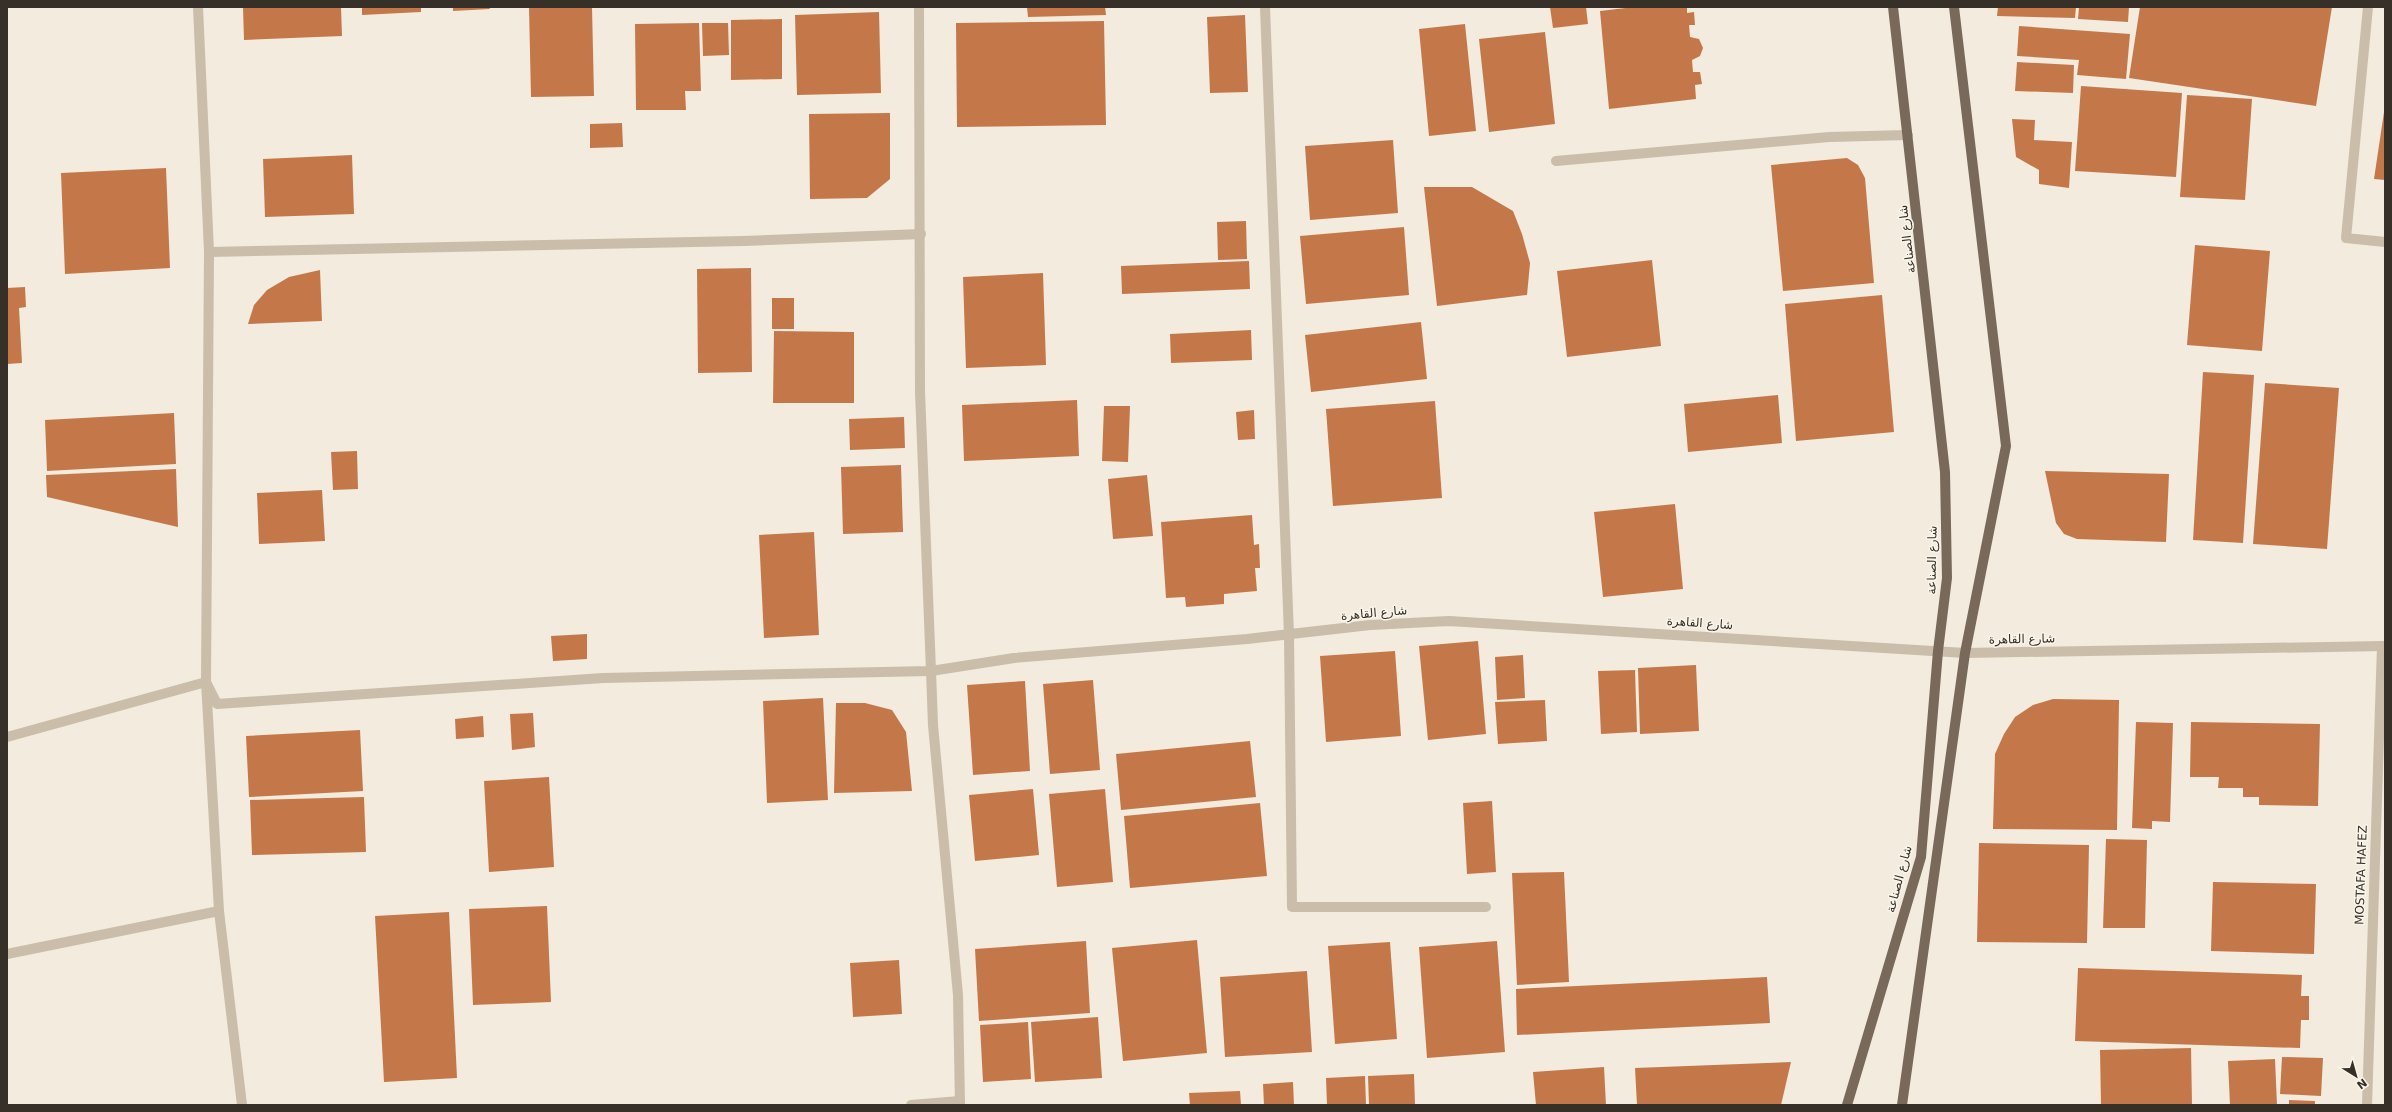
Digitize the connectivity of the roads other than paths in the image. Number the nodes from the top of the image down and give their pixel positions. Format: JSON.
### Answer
{"nodes":[{"id":1,"x":198,"y":7,"type":"edge"},
{"id":2,"x":919,"y":7,"type":"edge"},
{"id":3,"x":1265,"y":7,"type":"edge"},
{"id":4,"x":1893,"y":7,"type":"edge"},
{"id":5,"x":1954,"y":7,"type":"edge"},
{"id":6,"x":2368,"y":7,"type":"edge"},
{"id":7,"x":1908,"y":135,"type":"junction"},
{"id":8,"x":1556,"y":161,"type":"dead end"},
{"id":9,"x":921,"y":234,"type":"junction"},
{"id":10,"x":2385,"y":242,"type":"edge"},
{"id":11,"x":209,"y":252,"type":"junction"},
{"id":12,"x":1289,"y":635,"type":"junction"},
{"id":13,"x":2384,"y":646,"type":"edge"},
{"id":14,"x":1938,"y":650,"type":"junction"},
{"id":15,"x":1965,"y":653,"type":"junction"},
{"id":16,"x":931,"y":671,"type":"junction"},
{"id":17,"x":206,"y":682,"type":"junction"},
{"id":18,"x":7,"y":736,"type":"edge"},
{"id":19,"x":1486,"y":907,"type":"dead end"},
{"id":20,"x":219,"y":911,"type":"junction"},
{"id":21,"x":7,"y":954,"type":"edge"},
{"id":22,"x":960,"y":1103,"type":"edge"},
{"id":23,"x":242,"y":1105,"type":"edge"},
{"id":24,"x":911,"y":1105,"type":"edge"},
{"id":25,"x":1847,"y":1105,"type":"edge"},
{"id":26,"x":1902,"y":1105,"type":"edge"},
{"id":27,"x":2366,"y":1105,"type":"edge"}],
"edges":[{"from":1,"to":11,"type":"street"},
{"from":2,"to":9,"type":"street"},
{"from":3,"to":12,"type":"street"},
{"from":4,"to":7,"type":"main road","name":"شارع الصناعة"},
{"from":5,"to":15,"type":"main road"},
{"from":6,"to":10,"type":"street"},
{"from":7,"to":8,"type":"street"},
{"from":7,"to":14,"type":"main road","name":"شارع الصناعة"},
{"from":9,"to":11,"type":"street"},
{"from":9,"to":16,"type":"street"},
{"from":11,"to":17,"type":"street"},
{"from":12,"to":14,"type":"street","name":"شارع القاهرة"},
{"from":12,"to":16,"type":"street","name":"شارع القاهرة"},
{"from":12,"to":19,"type":"street"},
{"from":13,"to":15,"type":"street","name":"شارع القاهرة"},
{"from":13,"to":27,"type":"street","name":"MOSTAFA HAFEZ"},
{"from":14,"to":15,"type":"street","name":"شارع القاهرة"},
{"from":14,"to":25,"type":"main road","name":"شارع الصناعة"},
{"from":15,"to":26,"type":"main road"},
{"from":16,"to":17,"type":"street","name":"شارع القاهرة"},
{"from":16,"to":22,"type":"street"},
{"from":17,"to":18,"type":"street"},
{"from":17,"to":20,"type":"street"},
{"from":20,"to":21,"type":"street"},
{"from":20,"to":23,"type":"street"},
{"from":22,"to":24,"type":"street"}]}
